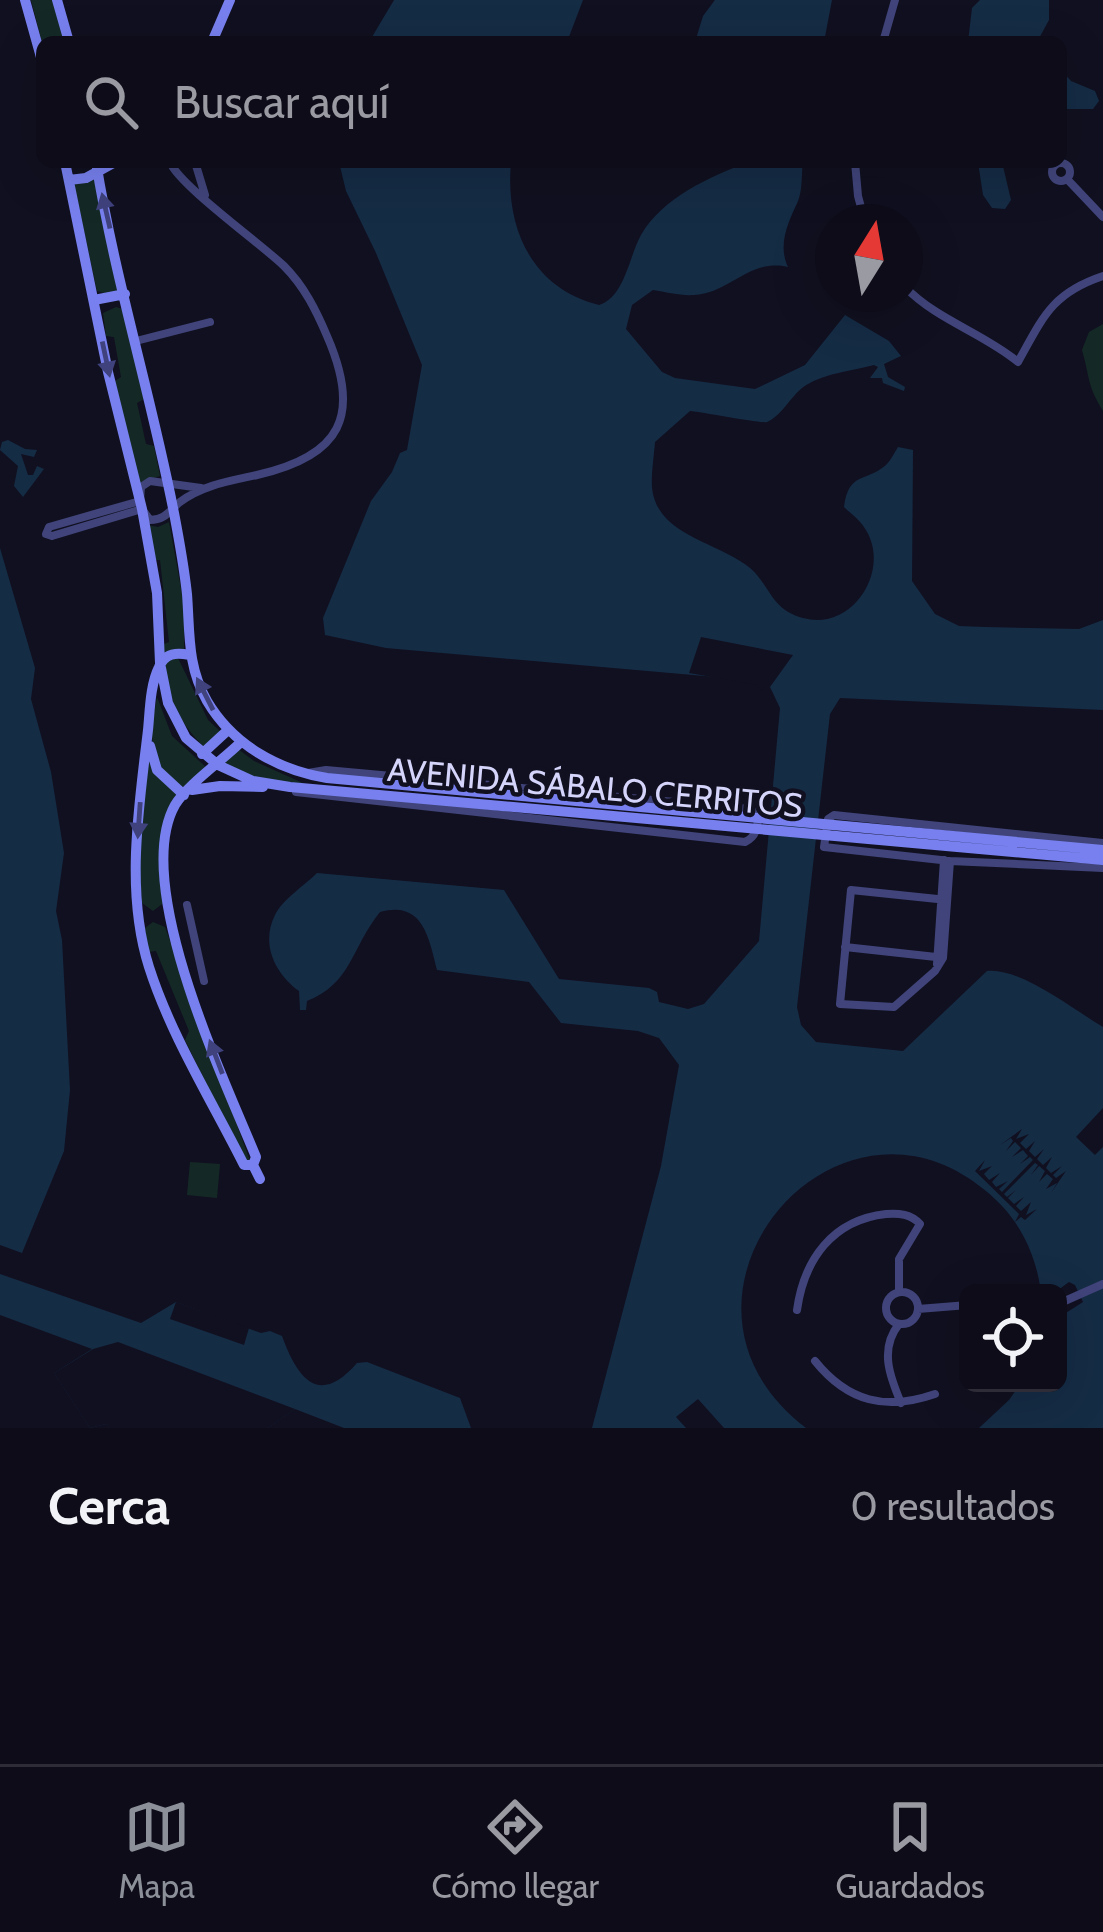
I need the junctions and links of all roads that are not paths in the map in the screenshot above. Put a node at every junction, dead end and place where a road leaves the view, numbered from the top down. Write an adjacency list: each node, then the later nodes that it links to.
1 (25, 0): 8 (main road)
2 (57, 0): 5 (main road)
3 (230, 0): 6 (main road)
4 (895, 0): 7 (street)
5 (67, 36)
6 (215, 36)
7 (885, 36)
8 (36, 39)
9 (66, 168): 16 (main road, AVENIDA SÁBALO CERRITOS)
10 (95, 168): 16 (main road)
11 (97, 168): 21 (main road, AVENIDA SÁBALO CERRITOS, one-way to 11)
12 (174, 168): 17 (street)
13 (196, 168): 17 (street)
14 (856, 168): 18 (street)
15 (1067, 179): 19 (street)
16 (69, 180): 22 (main road, AVENIDA SÁBALO CERRITOS)
17 (205, 196): 27 (street)
18 (860, 204)
19 (1103, 217)
20 (1103, 276): 23 (street)
21 (125, 294): 22 (main road); 25 (main road, AVENIDA SÁBALO CERRITOS)
22 (94, 300): 28 (main road, AVENIDA SÁBALO CERRITOS, one-way to 28)
23 (923, 301)
24 (210, 322): 25 (street)
25 (136, 341): 26 (main road, AVENIDA SÁBALO CERRITOS)
26 (166, 482): 27 (street); 28 (street); 29 (main road, AVENIDA SÁBALO CERRITOS)
27 (201, 488): 29 (street)
28 (141, 505): 28 (street); 29 (street); 31 (main road, AVENIDA SÁBALO CERRITOS)
29 (173, 508): 30 (main road, AVENIDA SÁBALO CERRITOS)
30 (189, 655): 31 (main road); 33 (main road, AVENIDA SÁBALO CERRITOS, one-way to 30)
31 (160, 663): 32 (main road, AVENIDA SÁBALO CERRITOS); 35 (main road, AVENIDA SÁBALO CERRITOS)
32 (148, 724): 38 (main road); 45 (main road, AVENIDA SÁBALO CERRITOS, one-way to 45)
33 (228, 730): 34 (main road, AVENIDA SÁBALO CERRITOS); 35 (main road)
34 (242, 742): 36 (main road); 39 (main road, AVENIDA SÁBALO CERRITOS)
35 (202, 754): 36 (main road, AVENIDA SÁBALO CERRITOS)
36 (218, 765): 37 (main road, AVENIDA SÁBALO CERRITOS); 38 (main road)
37 (276, 785): 38 (main road); 39 (main road, AVENIDA SÁBALO CERRITOS)
38 (187, 793): 44 (main road, AVENIDA SÁBALO CERRITOS)
39 (493, 800): 39 (street); 40 (main road, AVENIDA SÁBALO CERRITOS)
40 (1100, 855): 41 (street); 41 (street)
41 (947, 860): 42 (street)
42 (944, 899): 46 (street); 49 (street)
43 (187, 905): 47 (street)
44 (167, 913): 45 (main road); 48 (main road, AVENIDA SÁBALO CERRITOS)
45 (139, 917): 51 (main road, AVENIDA SÁBALO CERRITOS)
46 (845, 947): 49 (street); 49 (street)
47 (196, 949): 48 (street); 50 (street)
48 (178, 955): 51 (main road, AVENIDA SÁBALO CERRITOS, one-way to 48)
49 (939, 960)
50 (205, 981)
51 (253, 1165): 52 (main road, AVENIDA SÁBALO CERRITOS)
52 (260, 1179)
53 (1103, 1284): 55 (street)
54 (899, 1292): 57 (street); 58 (street); 59 (street)
55 (1067, 1300)
56 (959, 1307): 58 (street)
57 (797, 1310)
58 (918, 1310): 59 (street)
59 (898, 1324): 62 (street)
60 (815, 1361): 62 (street)
61 (935, 1394): 62 (street)
62 (901, 1403)

